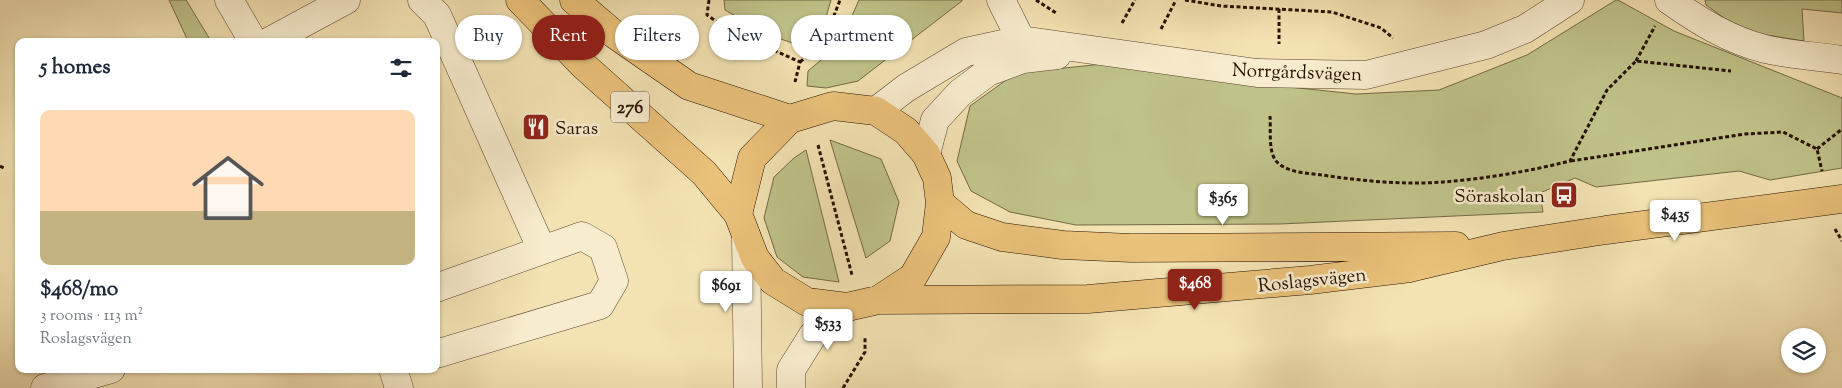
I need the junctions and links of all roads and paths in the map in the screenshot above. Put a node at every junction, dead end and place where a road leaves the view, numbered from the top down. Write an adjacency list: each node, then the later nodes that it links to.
1 (229, 0): 17 (street)
2 (346, 0): 18 (street)
3 (422, 0): 42 (street)
4 (520, 0): 40 (main road, Roslagsvägen / 276)
5 (574, 0): 29 (main road, 276)
6 (709, 0): 24 (path)
7 (840, 0): 24 (path)
8 (1001, 0): 21 (street)
9 (1135, 0): 15 (path)
10 (1176, 0): 16 (path)
11 (1185, 0): 14 (path)
12 (1570, 0): 21 (street, Norrgårdsvägen)
13 (1669, 0): 22 (street); 23 (path)
14 (1279, 9): 19 (path); 20 (path)
15 (1120, 26)
16 (1158, 34)
17 (251, 38)
18 (276, 38)
19 (1394, 39)
20 (1279, 44)
21 (1022, 50): 27 (street, Norrgårdsvägen); 33 (street, Norrgårdsvägen)
22 (1842, 60)
23 (1636, 61): 25 (path); 34 (path)
24 (800, 62): 26 (path)
25 (1736, 71)
26 (794, 82)
27 (876, 111): 29 (main road, Roslagsvägen / 276); 33 (main road, Roslagsvägen / 276)
28 (1270, 116): 34 (path)
29 (790, 119): 40 (main road, Roslagsvägen / 276)
30 (1842, 128): 32 (path)
31 (818, 145): 43 (path)
32 (1817, 149): 34 (path); 37 (path)
33 (926, 154): 39 (main road, Roslagsvägen / 276)
34 (1570, 161)
35 (0, 166): 36 (path)
36 (4, 168)
37 (1822, 171)
38 (1842, 199): 41 (main road, Roslagsvägen / 276)
39 (940, 203): 41 (main road, Roslagsvägen / 276); 45 (main road, Roslagsvägen / 276)
40 (742, 225): 46 (main road, Roslagsvägen / 276); 53 (street)
41 (1503, 246): 45 (main road, Roslagsvägen / 276)
42 (542, 250): 44 (street); 48 (street)
43 (852, 278)
44 (440, 287)
45 (878, 300): 46 (main road, Roslagsvägen / 276)
46 (847, 307): 54 (street)
47 (865, 338): 55 (path)
48 (440, 353)
49 (97, 373): 51 (street)
50 (395, 373): 52 (street)
51 (45, 388)
52 (399, 388)
53 (748, 388)
54 (791, 388)
55 (843, 388)

